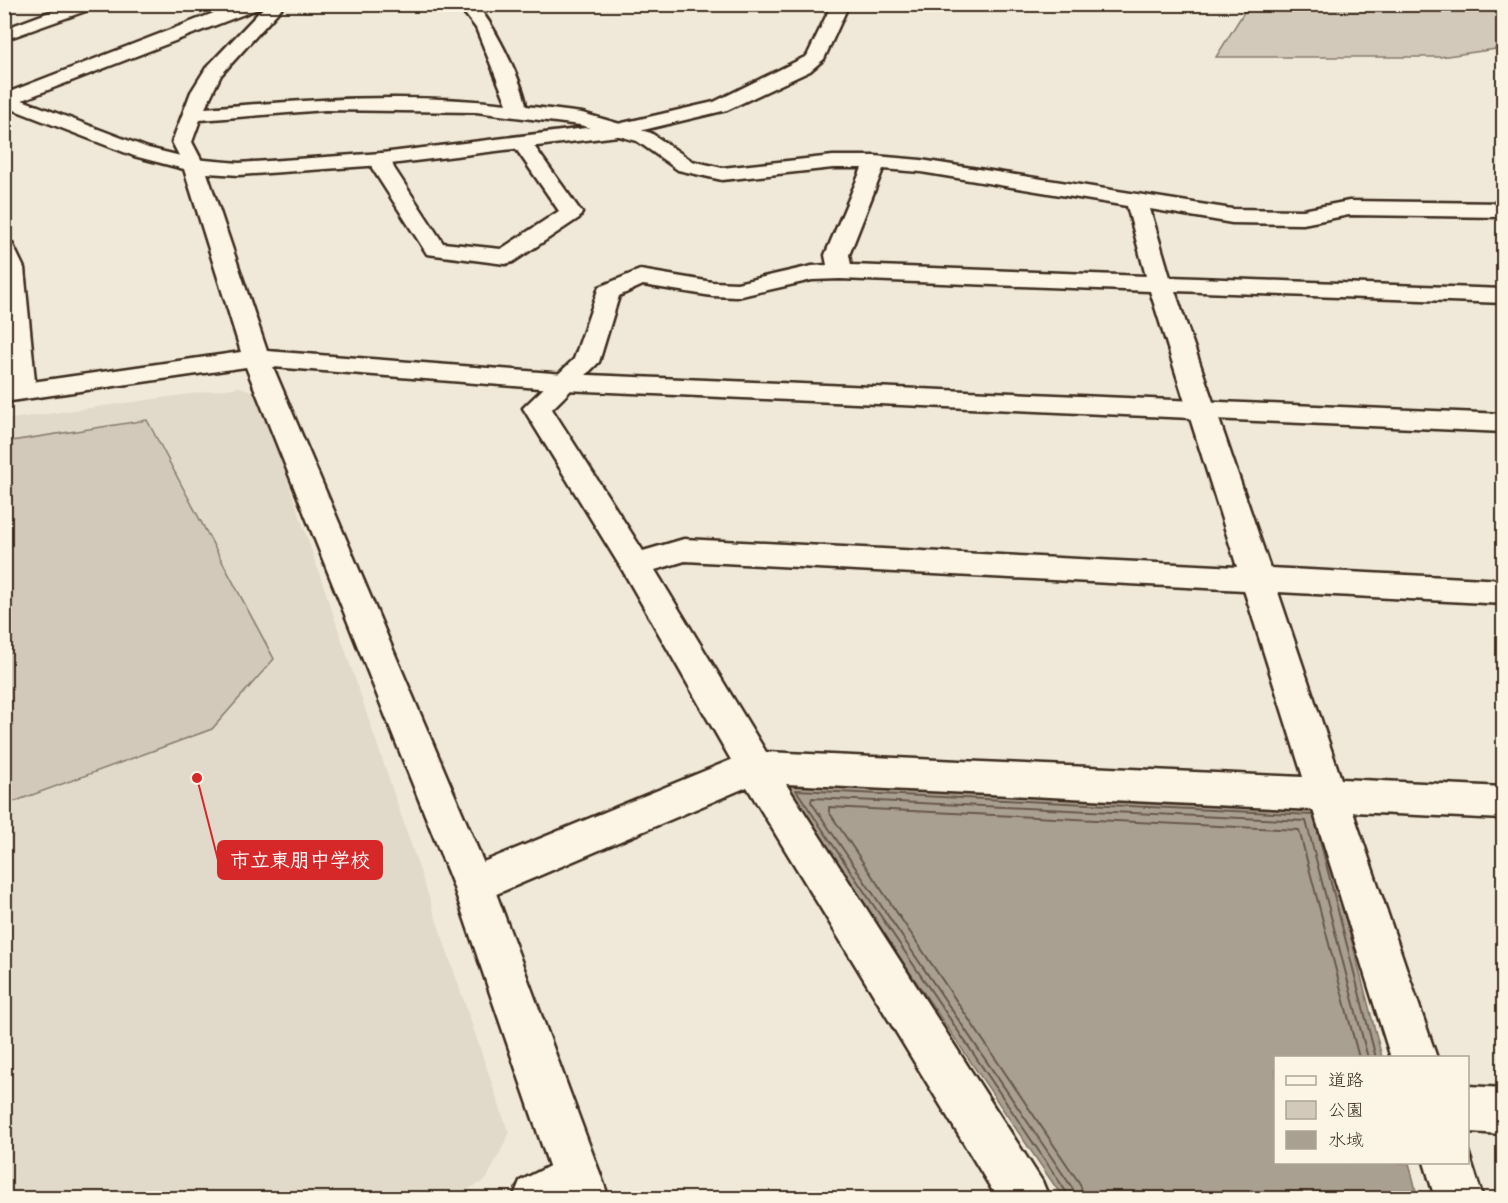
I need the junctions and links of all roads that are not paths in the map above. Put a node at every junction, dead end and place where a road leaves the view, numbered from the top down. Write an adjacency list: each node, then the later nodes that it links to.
1 (88, 4): 6 (street)
2 (254, 4): 7 (street)
3 (277, 4): 9 (street)
4 (460, 4): 8 (street)
5 (841, 4): 10 (street)
6 (4, 35)
7 (5, 100): 14 (street)
8 (516, 110): 9 (street); 10 (street)
9 (191, 115): 14 (street)
10 (618, 130): 11 (street); 13 (street)
11 (522, 143): 12 (street); 12 (street)
12 (382, 159): 14 (street)
13 (875, 162): 15 (street); 18 (street)
14 (193, 165): 21 (street)
15 (1137, 203): 16 (street); 19 (street)
16 (1503, 210)
17 (7, 262): 23 (street)
18 (840, 272): 19 (street); 22 (street)
19 (1160, 283): 20 (street); 24 (street)
20 (1503, 296)
21 (256, 358): 22 (street); 23 (street); 32 (street)
22 (565, 382): 24 (street); 26 (street)
23 (14, 392)
24 (1203, 411): 25 (street); 27 (street)
25 (1503, 423)
26 (635, 565): 27 (street); 29 (street)
27 (1259, 580): 28 (street); 30 (street)
28 (1503, 592)
29 (755, 767): 30 (street); 32 (street); 38 (street)
30 (1327, 795): 31 (street); 33 (street)
31 (1503, 803)
32 (473, 885): 37 (street)
33 (1413, 1056)
34 (1469, 1109): 35 (street)
35 (1503, 1112)
36 (1449, 1164): 39 (street)
37 (566, 1191)
38 (1024, 1198)
39 (1459, 1198)

